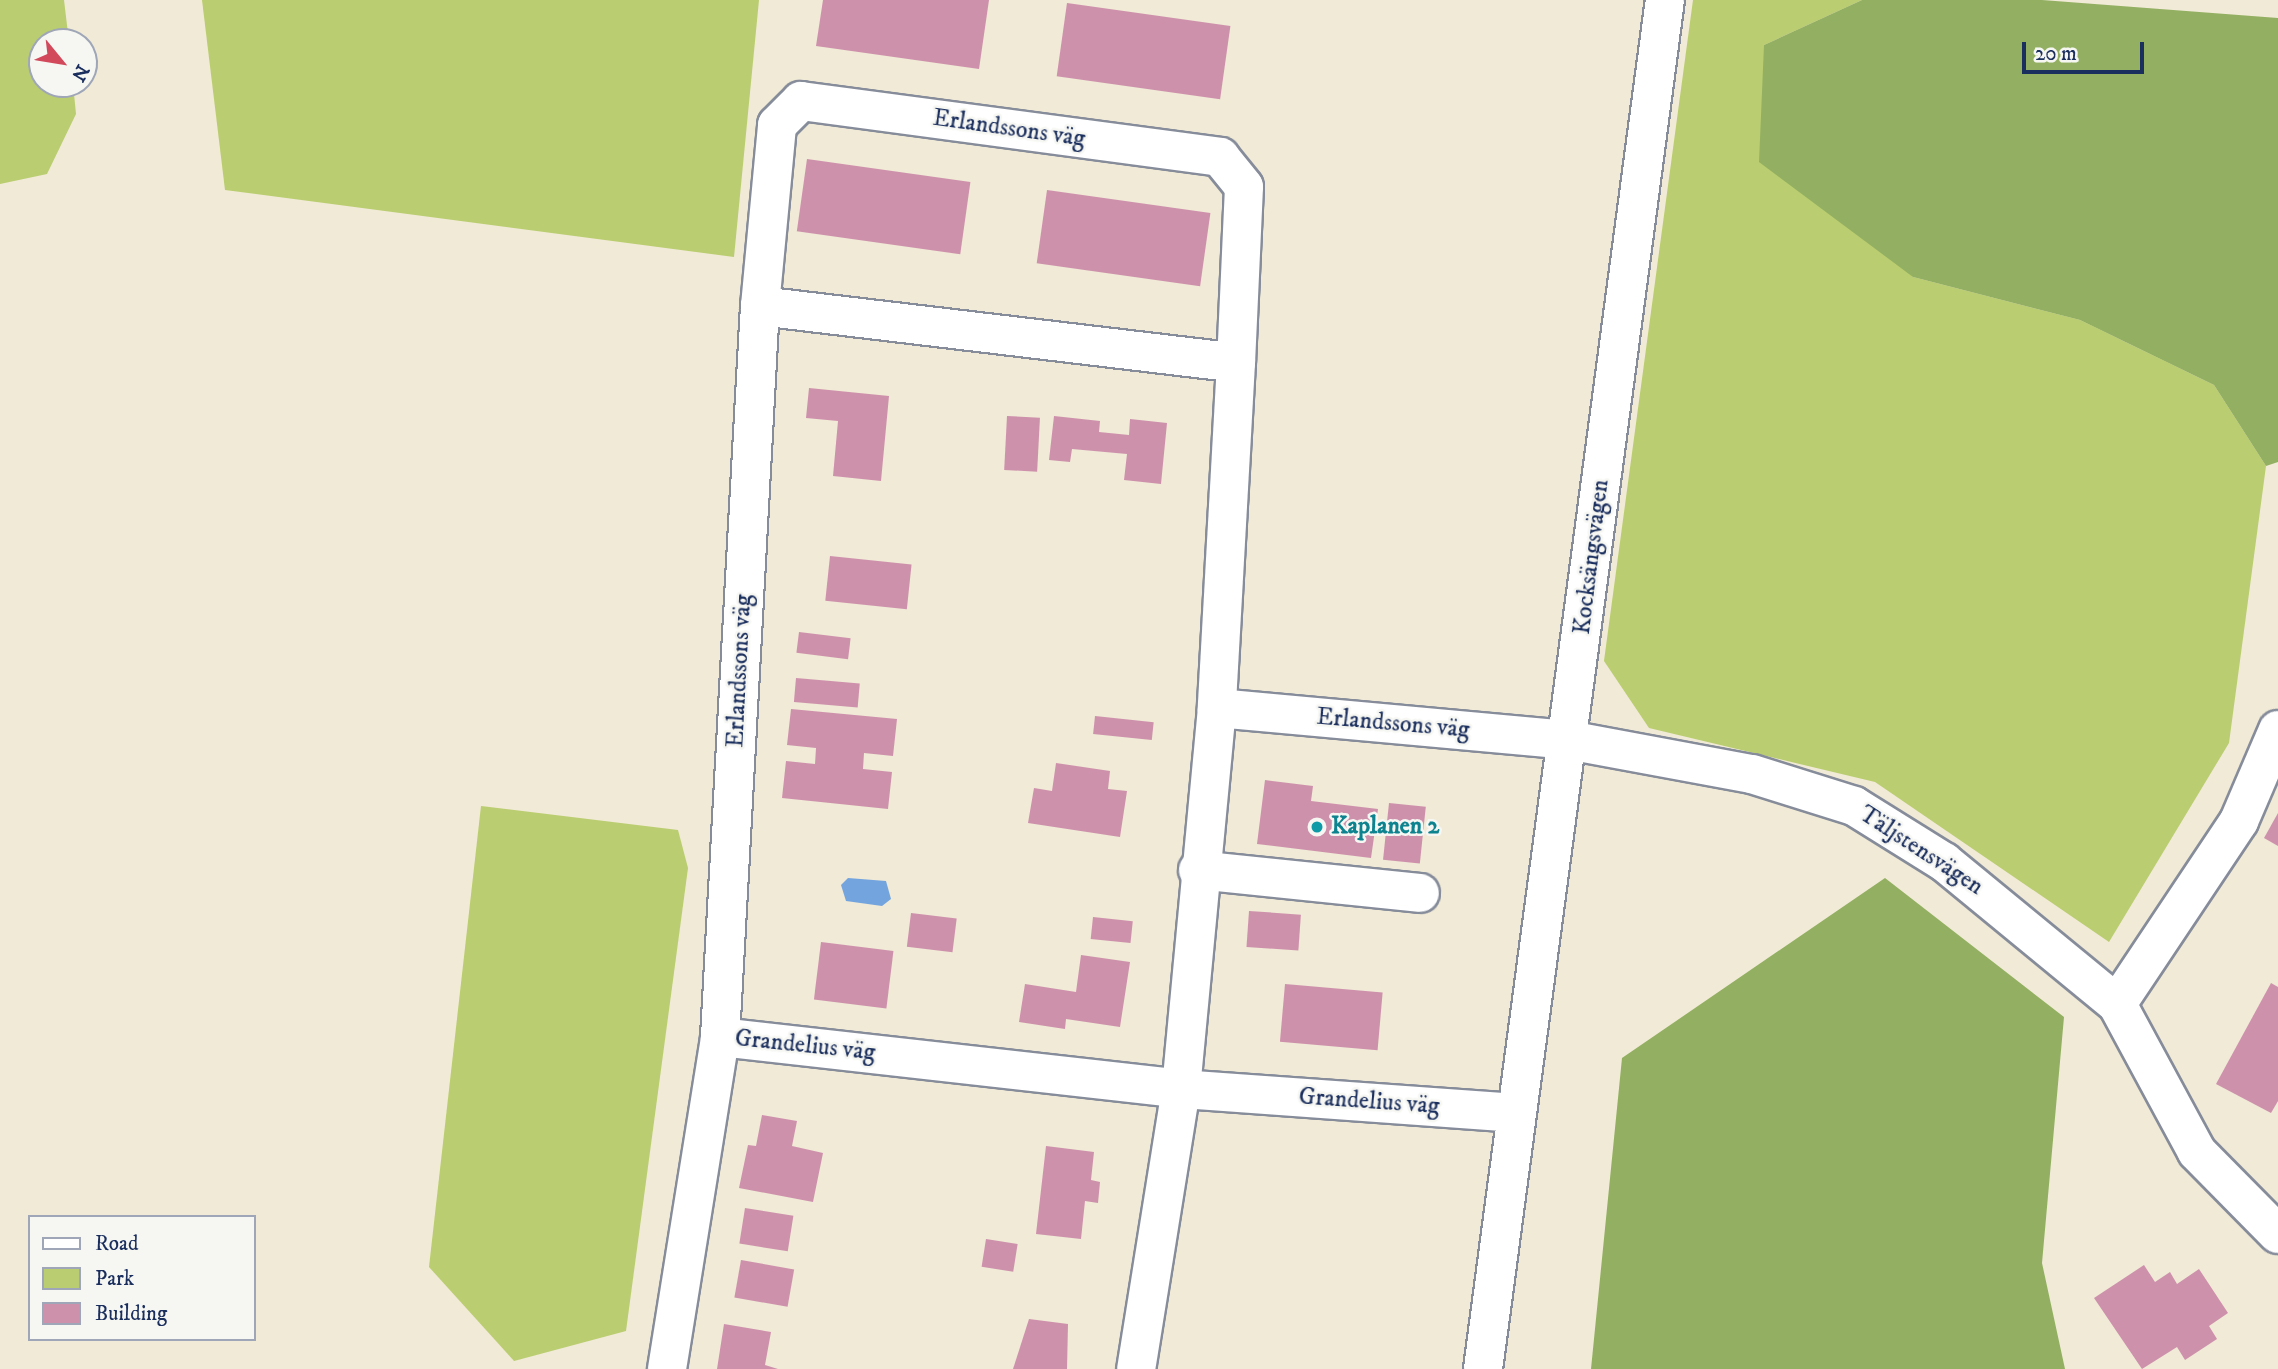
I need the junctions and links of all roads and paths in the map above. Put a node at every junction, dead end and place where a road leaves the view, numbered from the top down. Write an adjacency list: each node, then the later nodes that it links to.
1 (1665, 0): 6 (street, Kocksängsvägen)
2 (760, 306): 3 (street); 3 (street, Erlandssons väg); 10 (street, Erlandssons väg)
3 (1237, 363): 4 (street, Erlandssons väg)
4 (1217, 708): 6 (street, Erlandssons väg); 7 (street, Erlandssons väg)
5 (2278, 730): 9 (street)
6 (1568, 740): 9 (street, Täljstensvägen); 12 (street, Kocksängsvägen)
7 (1198, 870): 8 (street); 11 (street, Erlandssons väg)
8 (1420, 893)
9 (2117, 1004): 13 (street, Täljstensvägen)
10 (720, 1037): 11 (street, Grandelius väg); 14 (street, Grandelius väg)
11 (1181, 1089): 12 (street, Grandelius väg); 15 (street)
12 (1515, 1113): 16 (street, Kocksängsvägen)
13 (2278, 1234)
14 (667, 1369)
15 (1136, 1369)
16 (1483, 1369)

